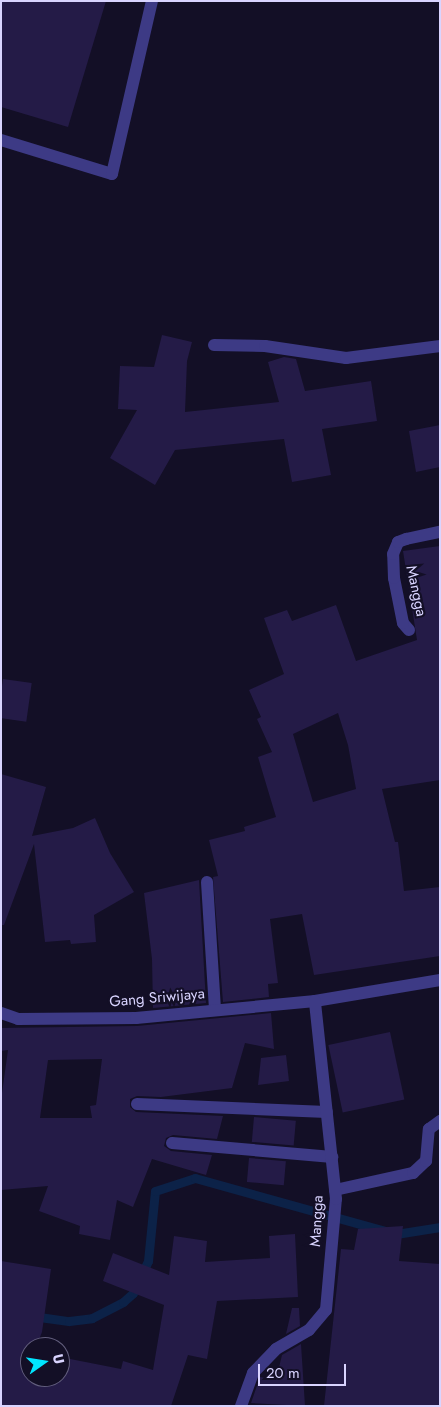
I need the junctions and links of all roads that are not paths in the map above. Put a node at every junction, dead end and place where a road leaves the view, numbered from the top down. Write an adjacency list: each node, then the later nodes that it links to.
1 (152, 1): 2 (street)
2 (1, 140)
3 (214, 345): 4 (street)
4 (440, 346)
5 (440, 532): 6 (street, Mangga)
6 (410, 630)
7 (207, 882): 10 (street)
8 (440, 980): 9 (street, Gang Sriwijaya)
9 (316, 1001): 10 (street, Gang Sriwijaya); 13 (street, Mangga)
10 (215, 1009): 11 (street, Gang Sriwijaya)
11 (1, 1013)
12 (137, 1104): 13 (street)
13 (327, 1112): 16 (street, Mangga)
14 (440, 1121): 17 (street)
15 (172, 1142): 16 (street)
16 (332, 1157): 17 (street, Mangga)
17 (336, 1195): 18 (street, Mangga)
18 (241, 1406)

